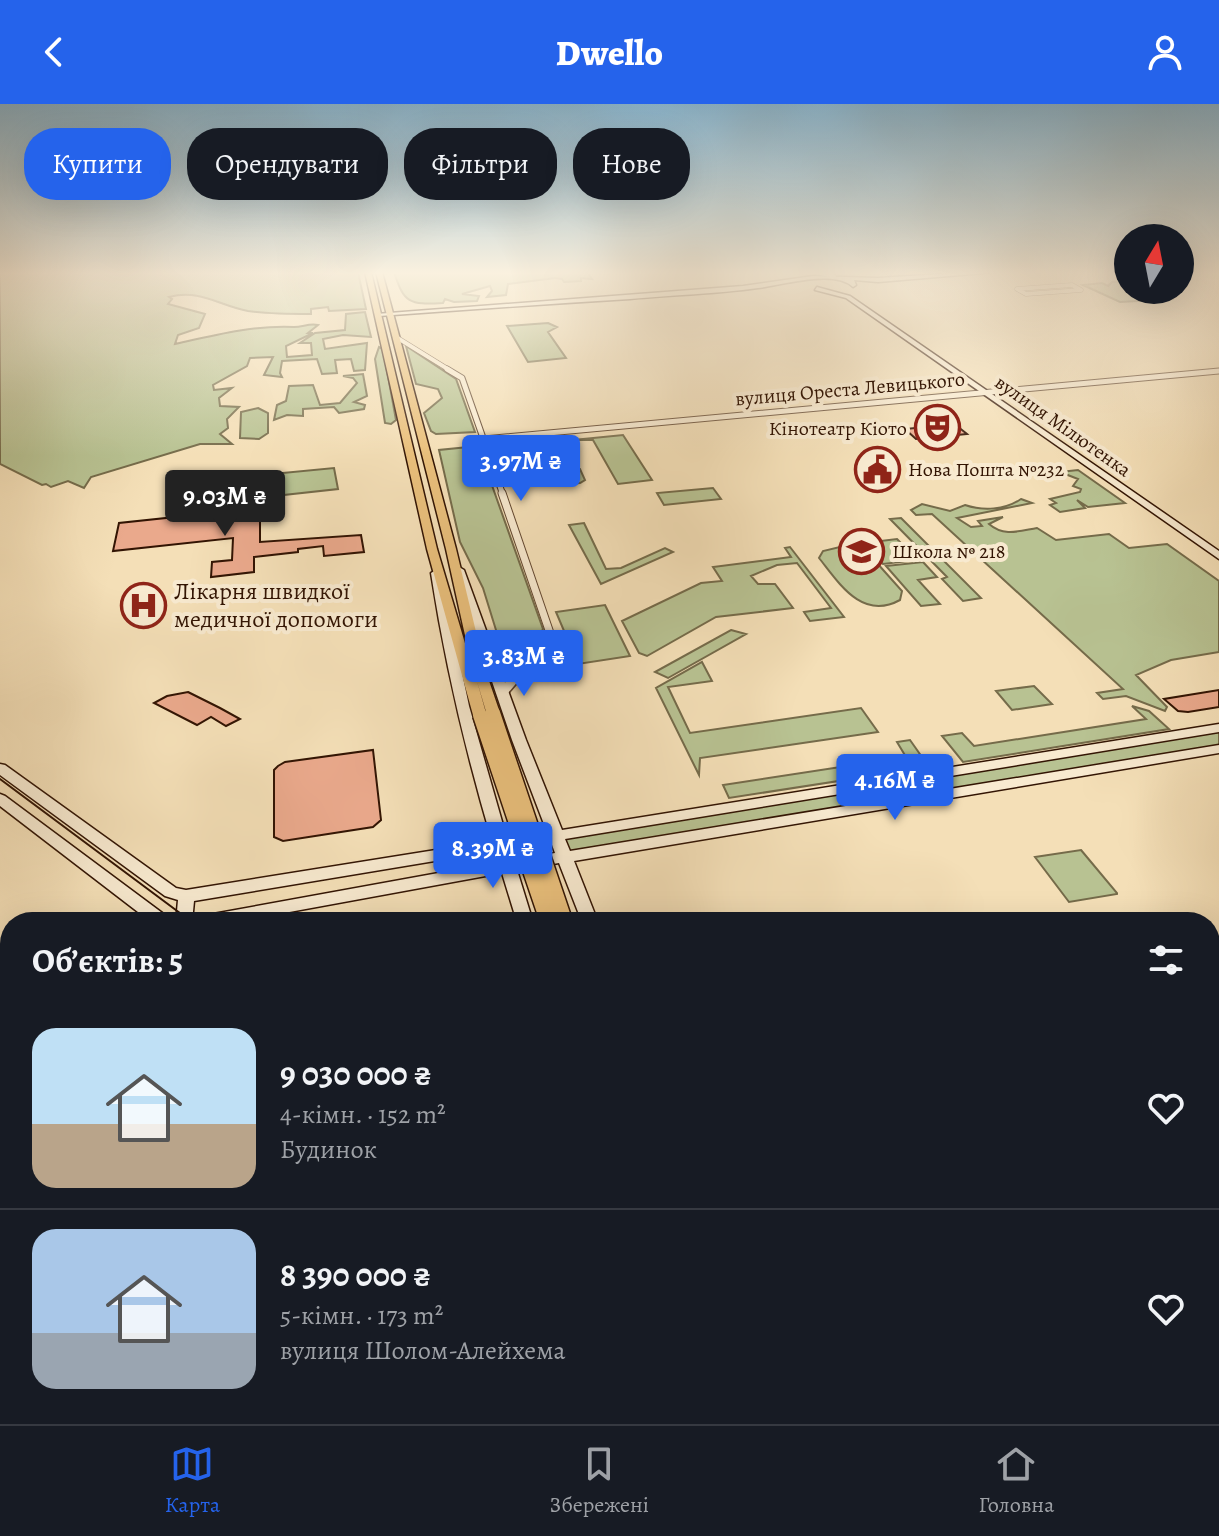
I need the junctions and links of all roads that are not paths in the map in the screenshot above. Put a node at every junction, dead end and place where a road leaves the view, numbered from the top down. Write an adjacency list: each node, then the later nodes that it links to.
1 (383, 334): 8 (main road)
2 (395, 334): 4 (main road)
3 (900, 334): 6 (street, вулиця Мілютенка)
4 (396, 337): 7 (street); 9 (main road)
5 (1219, 371): 6 (street, вулиця Ореста Левицького)
6 (984, 392): 7 (street, вулиця Ореста Левицького); 10 (street, вулиця Мілютенка)
7 (484, 439): 11 (street)
8 (432, 549): 12 (main road); 18 (street)
9 (451, 549): 11 (street); 12 (main road)
10 (1219, 556)
11 (503, 692): 17 (street)
12 (486, 714): 30 (main road, bridge); 31 (main road, bridge)
13 (1219, 728): 19 (street)
14 (1219, 749): 21 (street)
15 (0, 768): 24 (street)
16 (0, 799): 25 (street)
17 (545, 804): 18 (street); 19 (street)
18 (492, 816): 20 (street)
19 (557, 836): 20 (street); 21 (street)
20 (501, 846): 22 (street); 24 (street)
21 (566, 858): 22 (street); 23 (street)
22 (507, 867): 27 (street); 28 (street)
23 (578, 891): 29 (street); 32 (street)
24 (186, 896): 26 (street)
25 (150, 912)
26 (185, 912)
27 (257, 912)
28 (522, 912)
29 (523, 912)
30 (546, 912)
31 (560, 912)
32 (586, 912)

